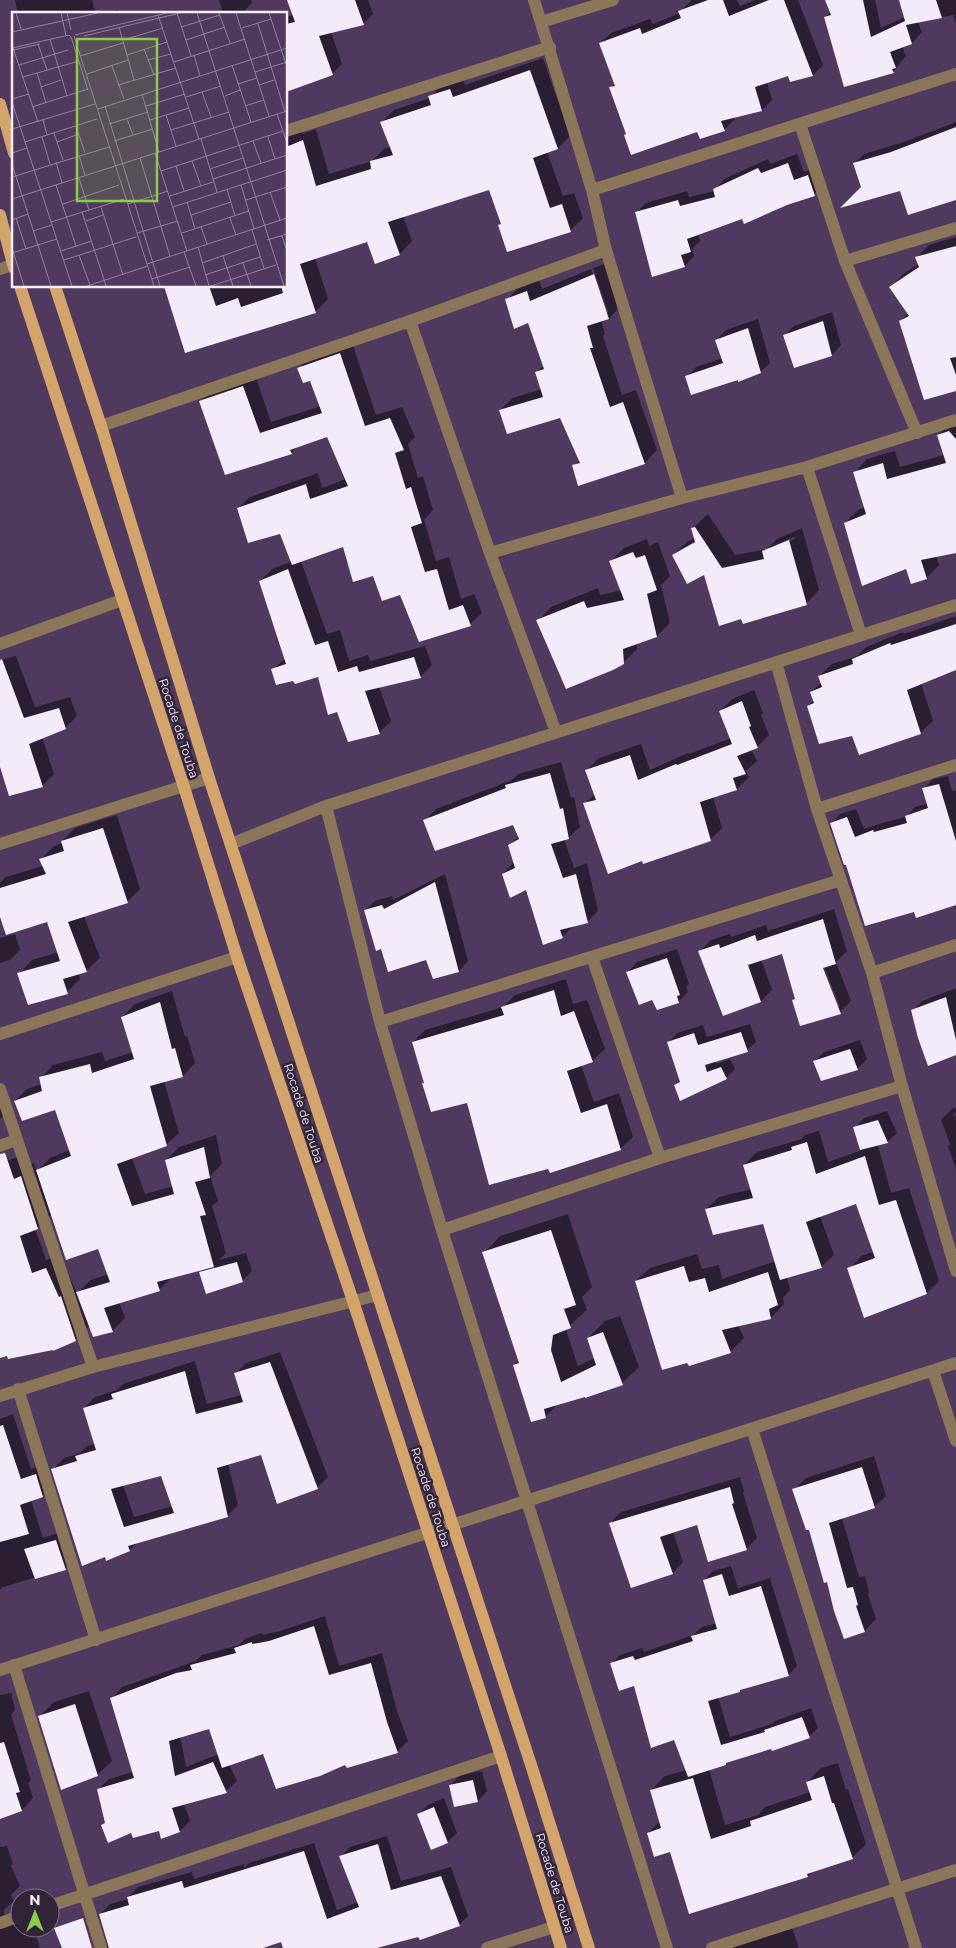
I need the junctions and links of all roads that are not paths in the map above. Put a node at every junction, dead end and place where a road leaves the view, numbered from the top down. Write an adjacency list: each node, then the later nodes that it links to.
1 (534, 0): 3 (street)
2 (613, 0): 3 (street)
3 (541, 22): 4 (street)
4 (550, 47): 8 (street); 10 (street)
5 (956, 74): 7 (street)
6 (0, 104): 9 (main road)
7 (800, 124): 10 (street); 14 (street)
8 (288, 130)
9 (12, 145)
10 (592, 190): 13 (street)
11 (0, 215): 15 (main road)
12 (956, 228): 14 (street)
13 (606, 250): 18 (street); 23 (street)
14 (845, 261): 21 (street)
15 (12, 263)
16 (21, 288): 25 (main road, Rocade de Touba)
17 (56, 288): 20 (main road, Rocade de Touba)
18 (410, 321): 20 (street); 24 (street)
19 (956, 420): 21 (street)
20 (101, 426): 32 (main road, Rocade de Touba)
21 (917, 433): 22 (street)
22 (807, 467): 23 (street); 27 (street)
23 (682, 498): 24 (street)
24 (490, 552): 30 (street)
25 (122, 600): 28 (street); 33 (main road, Rocade de Touba)
26 (956, 605): 27 (street)
27 (861, 635): 29 (street)
28 (0, 644)
29 (776, 662): 30 (street); 35 (street)
30 (556, 732): 34 (street)
31 (956, 765): 35 (street)
32 (209, 778): 33 (street); 37 (main road, Rocade de Touba)
33 (184, 787): 36 (street); 40 (main road, Rocade de Touba)
34 (326, 806): 37 (street); 43 (street)
35 (817, 809): 38 (street)
36 (0, 844)
37 (231, 844): 52 (main road, Rocade de Touba)
38 (841, 880): 41 (street); 42 (street)
39 (956, 945): 42 (street)
40 (237, 957): 44 (street); 53 (main road, Rocade de Touba)
41 (592, 957): 43 (street); 49 (street)
42 (872, 974): 45 (street)
43 (380, 1022): 50 (street)
44 (0, 1034)
45 (902, 1086): 49 (street); 51 (street)
46 (0, 1089): 47 (street)
47 (16, 1140): 48 (street); 55 (street)
48 (0, 1146)
49 (660, 1158): 50 (street)
50 (442, 1230): 61 (street)
51 (956, 1271)
52 (378, 1295): 53 (street); 62 (main road, Rocade de Touba)
53 (352, 1301): 55 (street); 63 (main road, Rocade de Touba)
54 (956, 1363): 56 (street)
55 (93, 1367): 57 (street)
56 (933, 1371): 59 (street); 60 (street)
57 (18, 1389): 58 (street); 64 (street)
58 (0, 1396)
59 (752, 1429): 61 (street); 69 (street)
60 (956, 1441)
61 (526, 1502): 62 (street); 77 (street)
62 (453, 1526): 63 (street); 76 (main road, Rocade de Touba)
63 (428, 1533): 64 (street); 67 (main road, Rocade de Touba)
64 (96, 1640): 65 (street)
65 (14, 1666): 66 (street); 70 (street)
66 (0, 1670)
67 (501, 1756): 70 (street); 72 (main road, Rocade de Touba)
68 (956, 1870): 69 (street)
69 (898, 1890): 78 (street); 79 (street)
70 (85, 1894): 71 (street); 73 (street)
71 (60, 1903)
72 (554, 1927): 74 (street); 75 (main road, Rocade de Touba)
73 (101, 1948)
74 (487, 1948)
75 (561, 1948)
76 (589, 1948)
77 (667, 1948)
78 (712, 1948)
79 (916, 1948)

